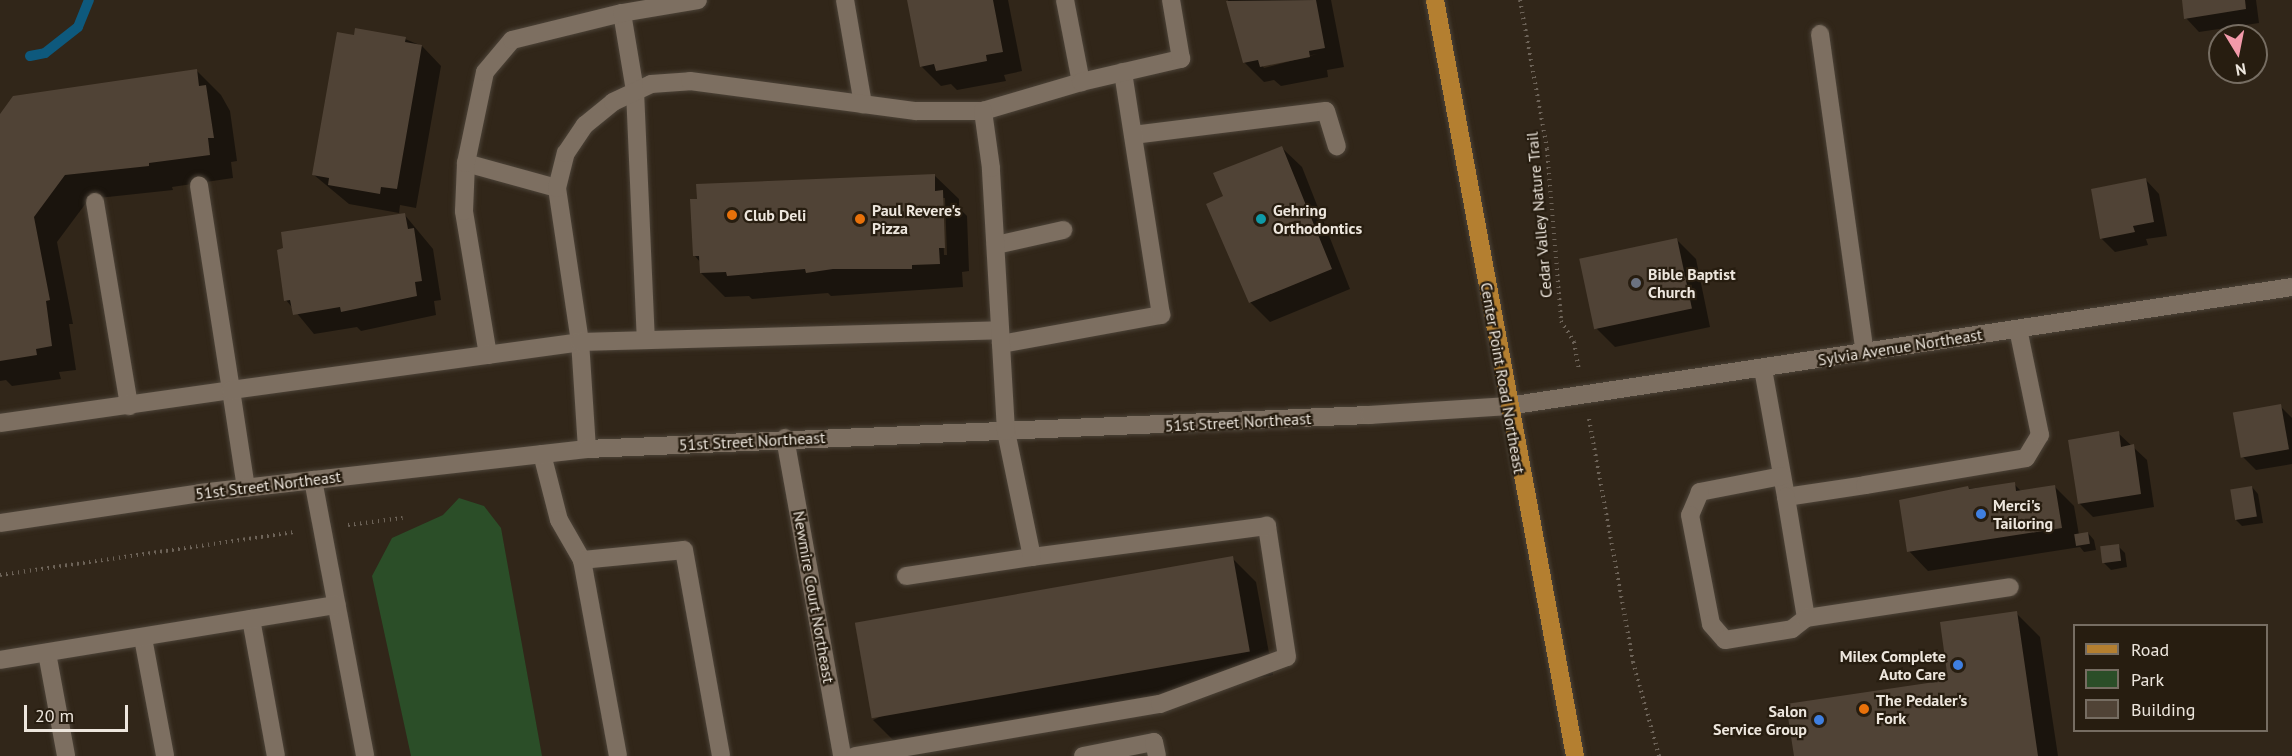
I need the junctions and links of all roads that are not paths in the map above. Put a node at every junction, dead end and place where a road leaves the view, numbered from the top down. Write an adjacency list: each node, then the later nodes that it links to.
1 (698, 0): 6 (street)
2 (844, 0): 11 (street)
3 (1065, 0): 9 (street)
4 (1171, 0): 8 (street)
5 (1435, 0): 31 (main road, Center Point Road Northeast)
6 (622, 13): 10 (street); 15 (street)
7 (1820, 34): 26 (street)
8 (1123, 72): 9 (street); 13 (street)
9 (1081, 82): 12 (street)
10 (635, 91): 11 (street); 17 (street); 24 (street)
11 (863, 104): 12 (street)
12 (983, 111): 20 (street)
13 (1133, 135): 14 (street); 23 (street)
14 (1337, 146)
15 (466, 164): 17 (street); 27 (street)
16 (199, 185): 29 (street)
17 (557, 188): 25 (street)
18 (95, 202): 30 (street)
19 (1064, 230): 20 (street)
20 (996, 245): 23 (street)
21 (2292, 287): 22 (street, Sylvia Avenue Northeast)
22 (2018, 329): 26 (street, Sylvia Avenue Northeast); 40 (street)
23 (1001, 337): 24 (street); 33 (street)
24 (646, 340): 25 (street)
25 (580, 342): 27 (street); 35 (street)
26 (1865, 353): 28 (street, Sylvia Avenue Northeast)
27 (488, 355): 29 (street)
28 (1763, 369): 31 (street, Sylvia Avenue Northeast); 37 (street)
29 (231, 390): 30 (street); 39 (street)
30 (129, 406): 32 (street)
31 (1508, 406): 33 (street, 51st Street Northeast); 62 (main road, Center Point Road Northeast)
32 (0, 423)
33 (1006, 431): 34 (street, 51st Street Northeast); 42 (street)
34 (785, 438): 35 (street, 51st Street Northeast); 58 (street, Newmire Court Northeast)
35 (587, 449): 36 (street, 51st Street Northeast)
36 (542, 454): 38 (street, 51st Street Northeast); 43 (street)
37 (1782, 476): 40 (street); 47 (street)
38 (313, 480): 39 (street, 51st Street Northeast); 46 (street)
39 (246, 488): 41 (street, 51st Street Northeast)
40 (1786, 497): 47 (street)
41 (0, 522)
42 (1032, 556): 44 (street); 59 (street)
43 (582, 560): 56 (street); 57 (street)
44 (906, 576)
45 (2010, 587): 47 (street)
46 (337, 605): 48 (street); 55 (street)
47 (1806, 618)
48 (250, 619): 49 (street); 54 (street)
49 (143, 638): 50 (street); 53 (street)
50 (47, 653): 51 (street); 52 (street)
51 (0, 660)
52 (66, 756)
53 (165, 756)
54 (276, 756)
55 (365, 756)
56 (618, 756)
57 (722, 756)
58 (842, 756)
59 (855, 756)
60 (1083, 756): 61 (street)
61 (1157, 756)
62 (1575, 756)

